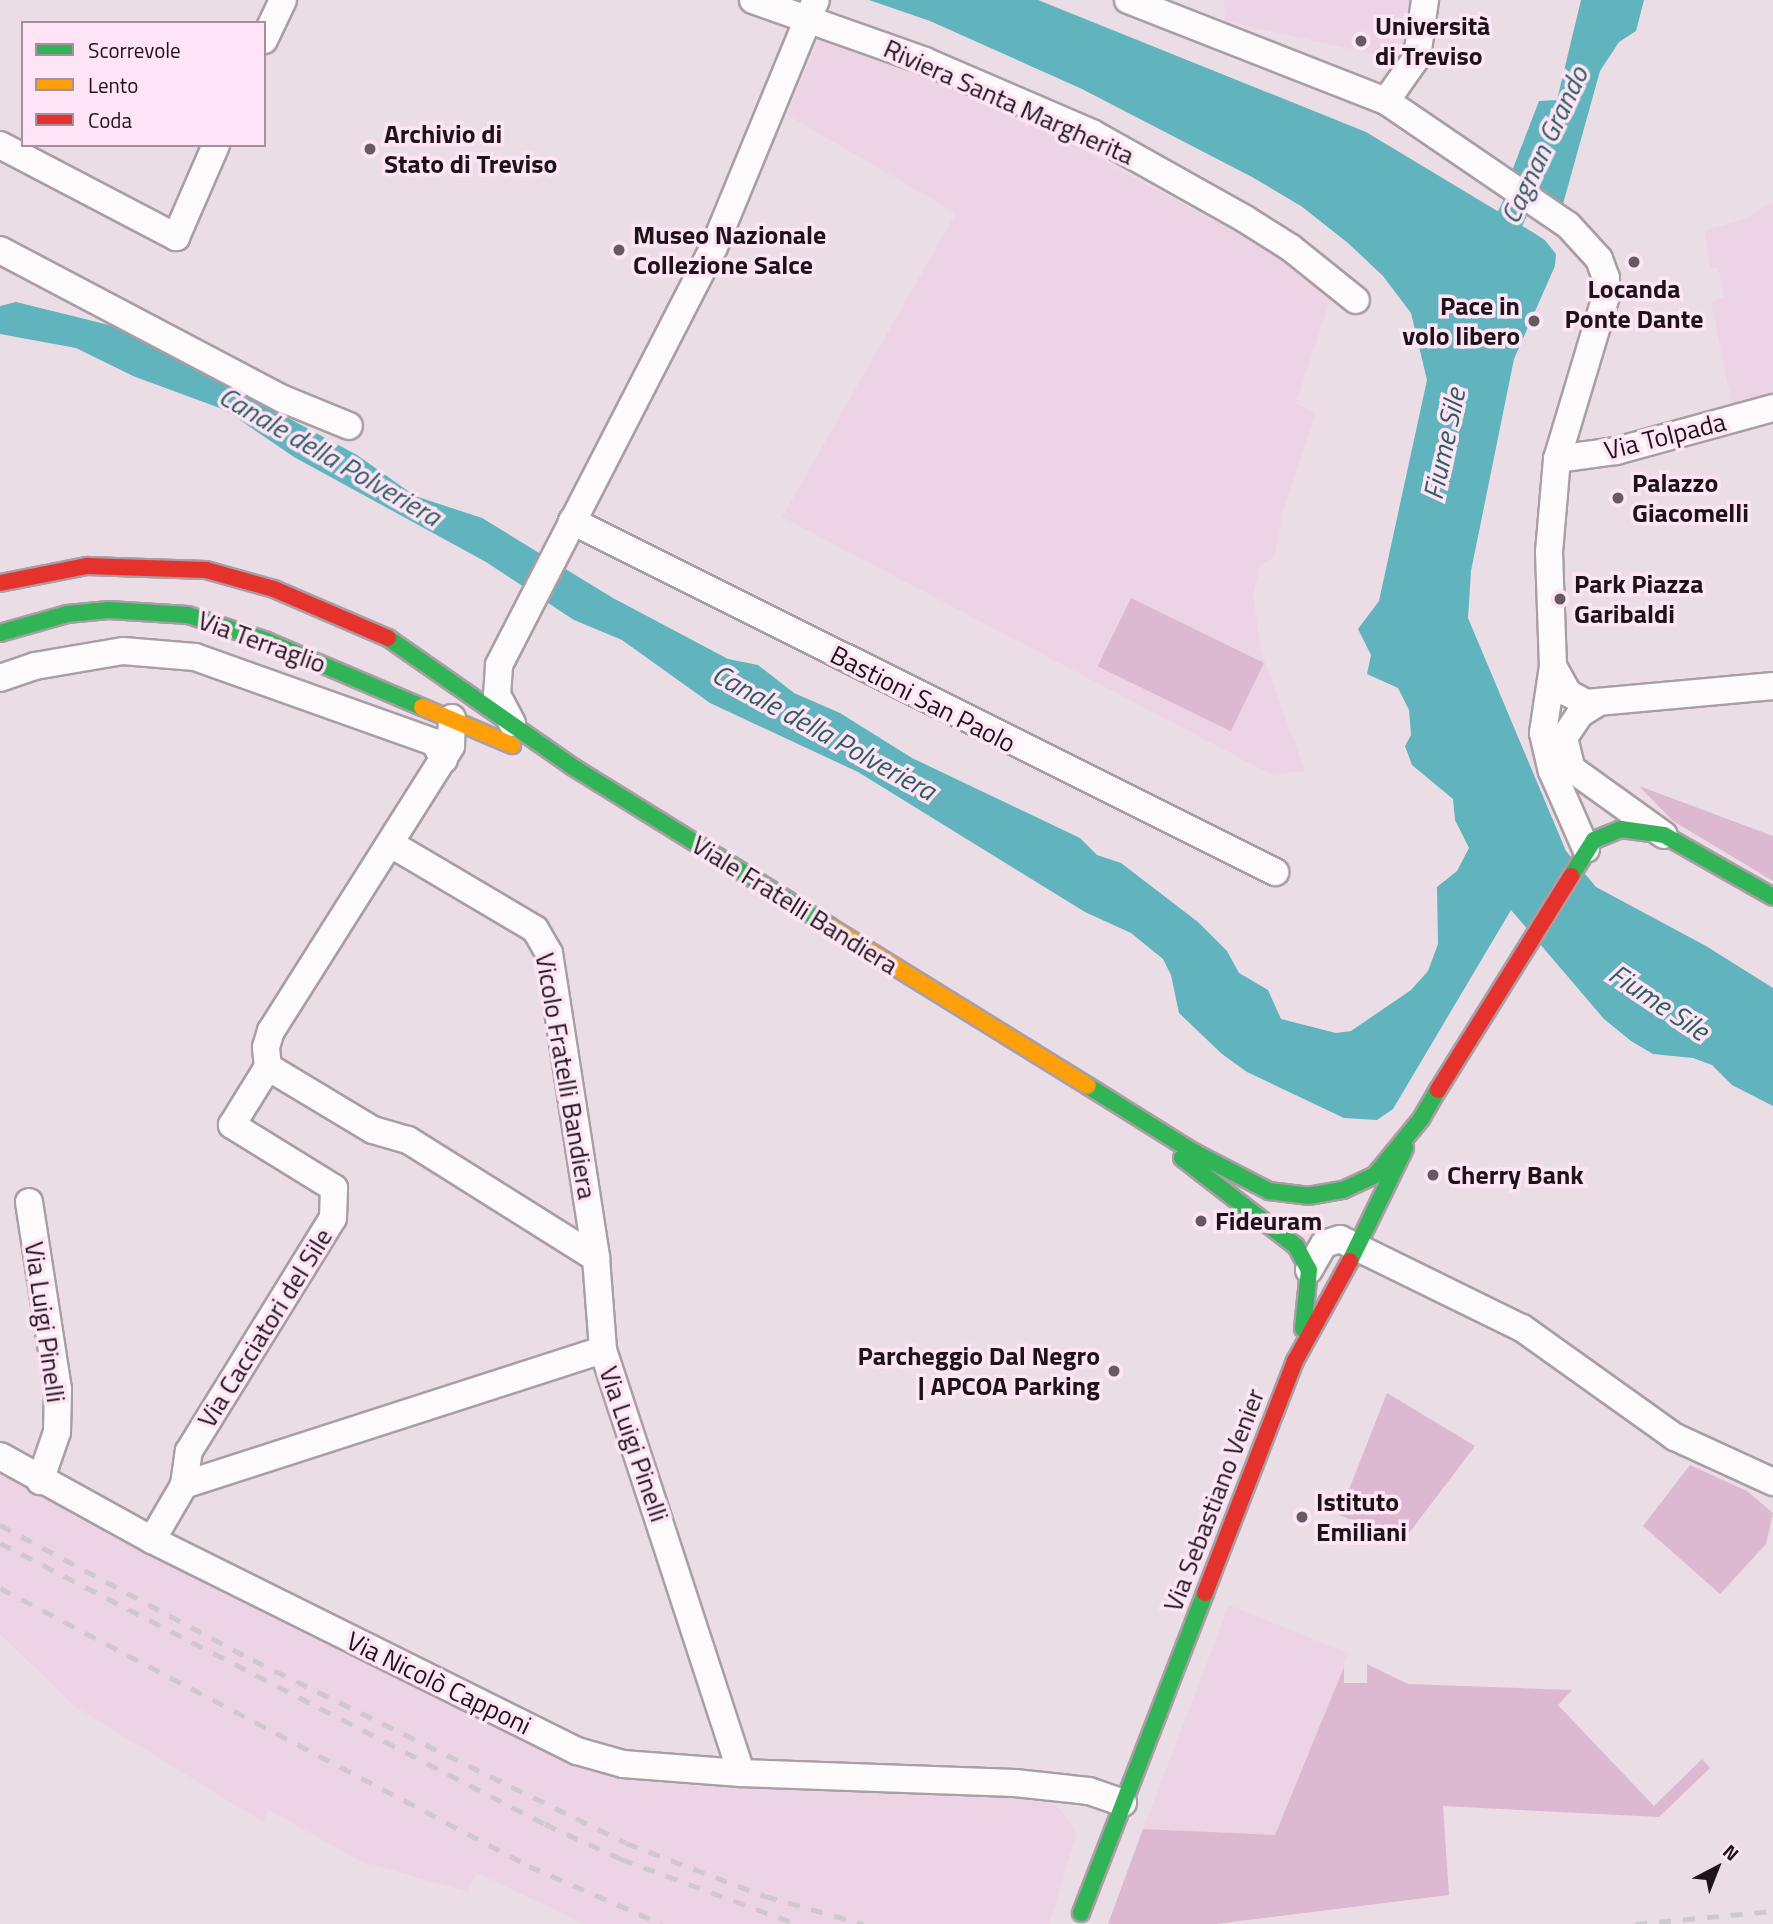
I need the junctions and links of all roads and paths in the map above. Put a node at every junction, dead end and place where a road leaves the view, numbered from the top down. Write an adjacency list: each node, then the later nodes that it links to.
1 (283, 0): 6 (street)
2 (753, 0): 5 (street, Riviera Santa Margherita)
3 (1128, 0): 7 (street)
4 (1425, 0): 7 (street)
5 (812, 10): 11 (street, Riviera Santa Margherita); 15 (street)
6 (266, 36)
7 (1386, 101): 14 (street)
8 (0, 145): 9 (street)
9 (215, 147)
10 (0, 250): 13 (street)
11 (1356, 300)
12 (1773, 408): 14 (street, Via Tolpada)
13 (349, 426)
14 (1557, 459): 18 (street)
15 (569, 528): 25 (street); 31 (street, Bastioni San Paolo)
16 (3, 579): 25 (main road, Viale Fratelli Bandiera)
17 (0, 633): 21 (main road, Via Terraglio)
18 (1553, 666): 22 (street); 30 (street)
19 (0, 678): 23 (street)
20 (1773, 686): 22 (street)
21 (397, 693): 23 (street, Via Terraglio); 24 (main road, Via Terraglio)
22 (1596, 704): 28 (street)
23 (343, 709): 26 (street)
24 (452, 718): 26 (street, Via Cacciatori del Sile); 27 (main road, Via Terraglio)
25 (514, 727): 27 (main road, Viale Fratelli Bandiera)
26 (444, 759): 29 (street, Via Cacciatori del Sile)
27 (573, 767): 34 (main road, Viale Fratelli Bandiera)
28 (1664, 835): 30 (main road); 32 (main road)
29 (391, 844): 33 (street, Via Cacciatori del Sile); 39 (street, Vicolo Fratelli Bandiera)
30 (1586, 849): 35 (main road, Viale Fratelli Bandiera)
31 (1275, 872)
32 (1773, 897)
33 (268, 1067): 39 (street); 46 (street, Via Cacciatori del Sile)
34 (1086, 1085): 35 (main road, Viale Fratelli Bandiera); 37 (main road)
35 (1421, 1119): 38 (main road, Via Sebastiano Venier)
36 (29, 1202): 44 (street, Via Luigi Pinelli)
37 (1288, 1238): 40 (street)
38 (1351, 1255): 40 (street); 42 (main road, Via Sebastiano Venier); 45 (street)
39 (596, 1258): 41 (street, Vicolo Fratelli Bandiera)
40 (1315, 1261): 42 (main road)
41 (603, 1350): 46 (street, Via Luigi Pinelli); 48 (street, Via Luigi Pinelli)
42 (1295, 1360): 49 (main road, Via Sebastiano Venier)
43 (0, 1456): 44 (street)
44 (40, 1481): 47 (street)
45 (1773, 1482)
46 (184, 1485): 47 (street)
47 (152, 1540): 48 (street, Via Nicolò Capponi)
48 (741, 1773): 49 (street)
49 (1123, 1803): 50 (main road, Via Sebastiano Venier)
50 (1081, 1913)

